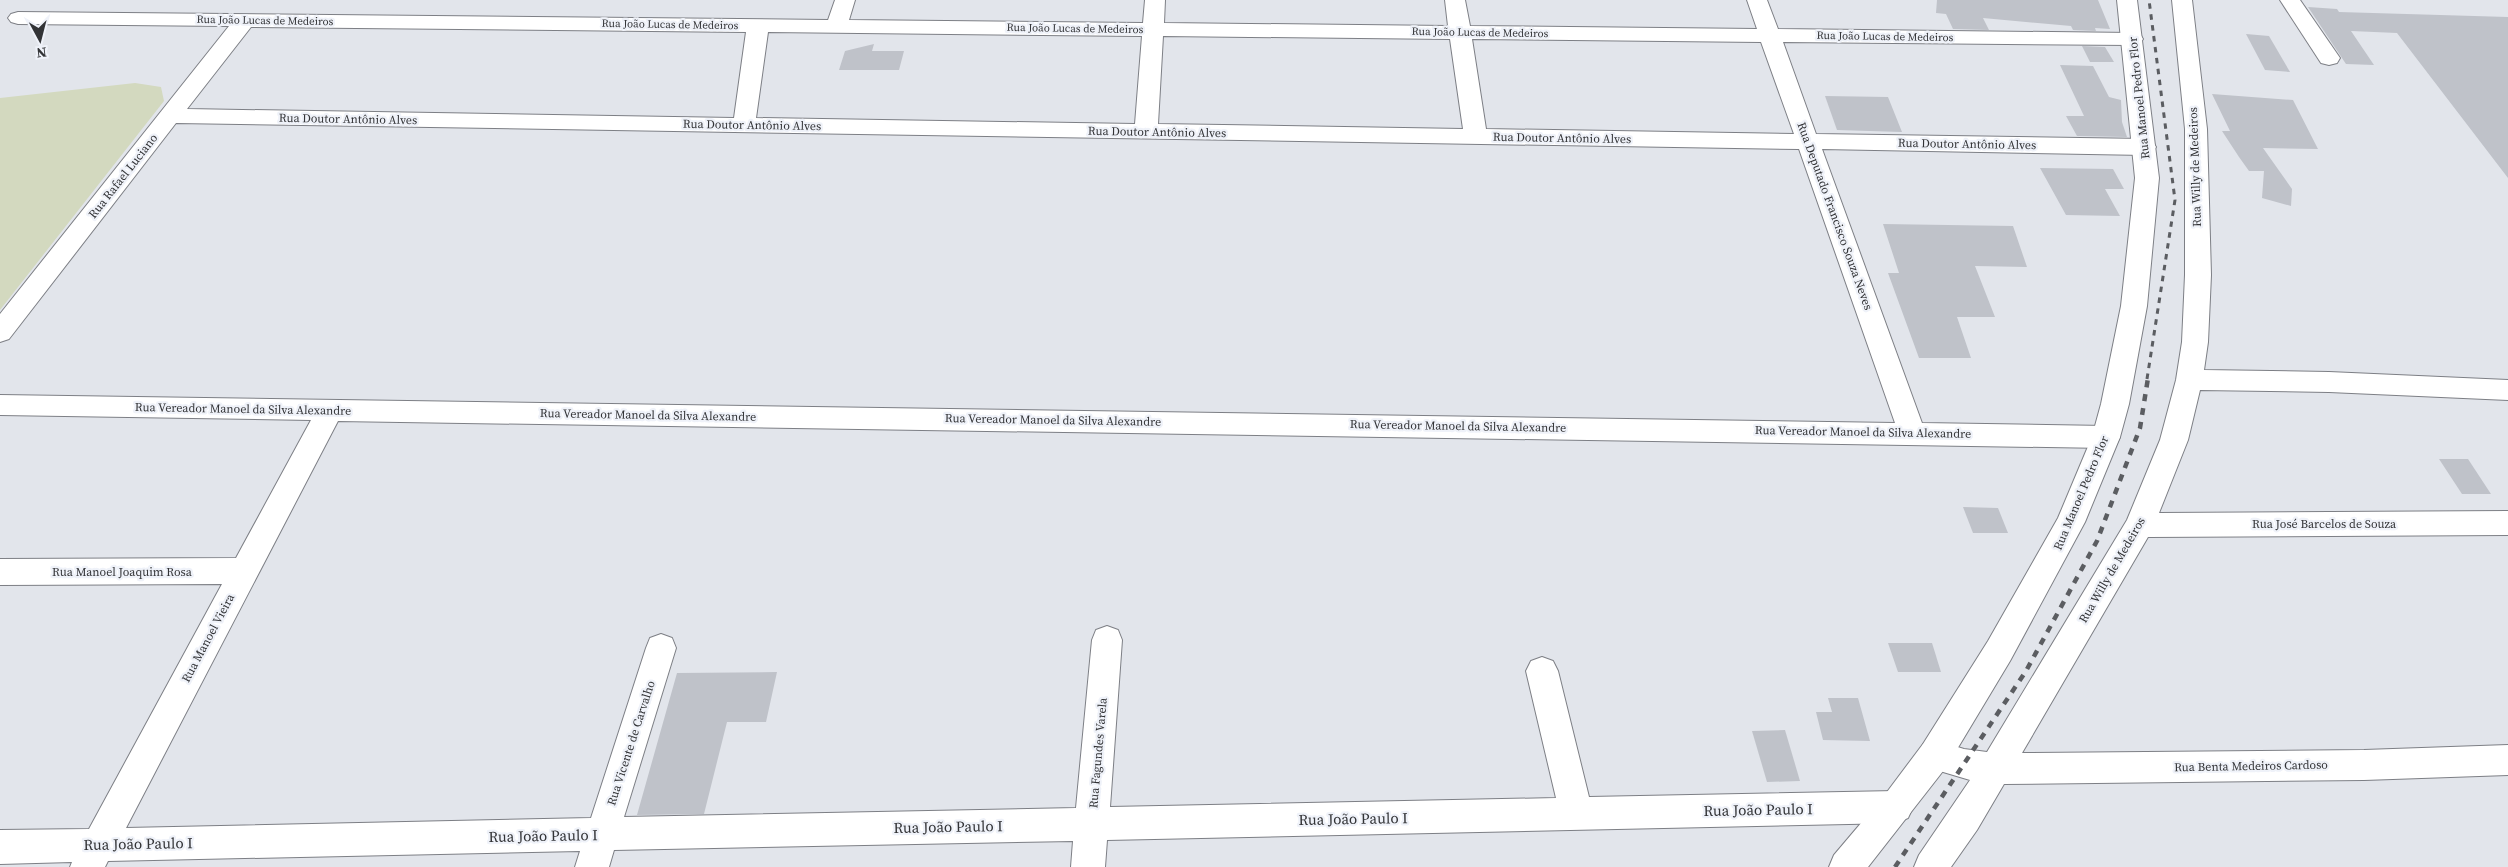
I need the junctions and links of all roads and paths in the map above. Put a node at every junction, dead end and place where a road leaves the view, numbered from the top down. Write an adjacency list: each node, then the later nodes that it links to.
1 (546, 0): 11 (street)
2 (845, 0): 13 (street)
3 (1155, 0): 14 (street)
4 (1454, 0): 15 (street)
5 (1757, 0): 16 (street, Rua Deputado Francisco Souza Neves)
6 (2127, 0): 17 (street, Rua Manoel Pedro Flor)
7 (2182, 0): 26 (street, Rua Willy de Medeiros)
8 (2290, 0): 18 (street)
9 (18, 18): 10 (street, Rua João Lucas de Medeiros)
10 (246, 20): 11 (street, Rua João Lucas de Medeiros); 19 (street, Rua Rafael Luciano)
11 (534, 23): 12 (street, Rua João Lucas de Medeiros)
12 (758, 25): 13 (street, Rua João Lucas de Medeiros); 20 (street)
13 (836, 26): 14 (street, Rua João Lucas de Medeiros)
14 (1153, 29): 15 (street, Rua João Lucas de Medeiros); 21 (street)
15 (1460, 32): 16 (street, Rua João Lucas de Medeiros); 22 (street)
16 (1769, 35): 17 (street, Rua João Lucas de Medeiros); 23 (street, Rua Deputado Francisco Souza Neves)
17 (2132, 39): 24 (street, Rua Manoel Pedro Flor)
18 (2329, 58)
19 (170, 116): 20 (street, Rua Doutor Antônio Alves); 25 (street, Rua Rafael Luciano)
20 (744, 125): 21 (street, Rua Doutor Antônio Alves)
21 (1146, 132): 22 (street, Rua Doutor Antônio Alves)
22 (1476, 136): 23 (street, Rua Doutor Antônio Alves)
23 (1808, 142): 24 (street, Rua Doutor Antônio Alves); 30 (street, Rua Deputado Francisco Souza Neves)
24 (2144, 147): 31 (street, Rua Manoel Pedro Flor)
25 (0, 332)
26 (2189, 380): 27 (street); 33 (street, Rua Willy de Medeiros)
27 (2508, 390)
28 (0, 405): 29 (street, Rua Vereador Manoel da Silva Alexandre)
29 (330, 410): 30 (street, Rua Vereador Manoel da Silva Alexandre); 34 (street, Rua Manoel Vieira)
30 (1912, 433): 31 (street, Rua Vereador Manoel da Silva Alexandre)
31 (2106, 437): 39 (street, Rua Manoel Pedro Flor)
32 (2508, 523): 33 (street, Rua José Barcelos de Souza)
33 (2140, 525): 41 (street, Rua Willy de Medeiros)
34 (243, 571): 35 (street, Rua Manoel Joaquim Rosa); 47 (street, Rua Manoel Vieira)
35 (0, 572)
36 (1107, 640): 44 (street, Rua Fagundes Varela)
37 (661, 648): 45 (street, Rua Vicente de Carvalho)
38 (1542, 671): 43 (street)
39 (1935, 755): 41 (street, Rua Benta Medeiros Cardoso); 42 (street, Rua Manoel Pedro Flor)
40 (2508, 760): 41 (street, Rua Benta Medeiros Cardoso)
41 (1995, 769): 51 (street, Rua Willy de Medeiros)
42 (1896, 807): 43 (street, Rua João Paulo I); 50 (street, Rua Manoel Pedro Flor)
43 (1576, 814): 44 (street, Rua João Paulo I)
44 (1092, 824): 45 (street, Rua João Paulo I); 49 (street, Rua Fagundes Varela)
45 (602, 834): 47 (street, Rua João Paulo I); 48 (street, Rua Vicente de Carvalho)
46 (0, 847): 47 (street, Rua João Paulo I)
47 (93, 856)
48 (592, 867)
49 (1088, 867)
50 (1846, 867)
51 (1931, 867)

